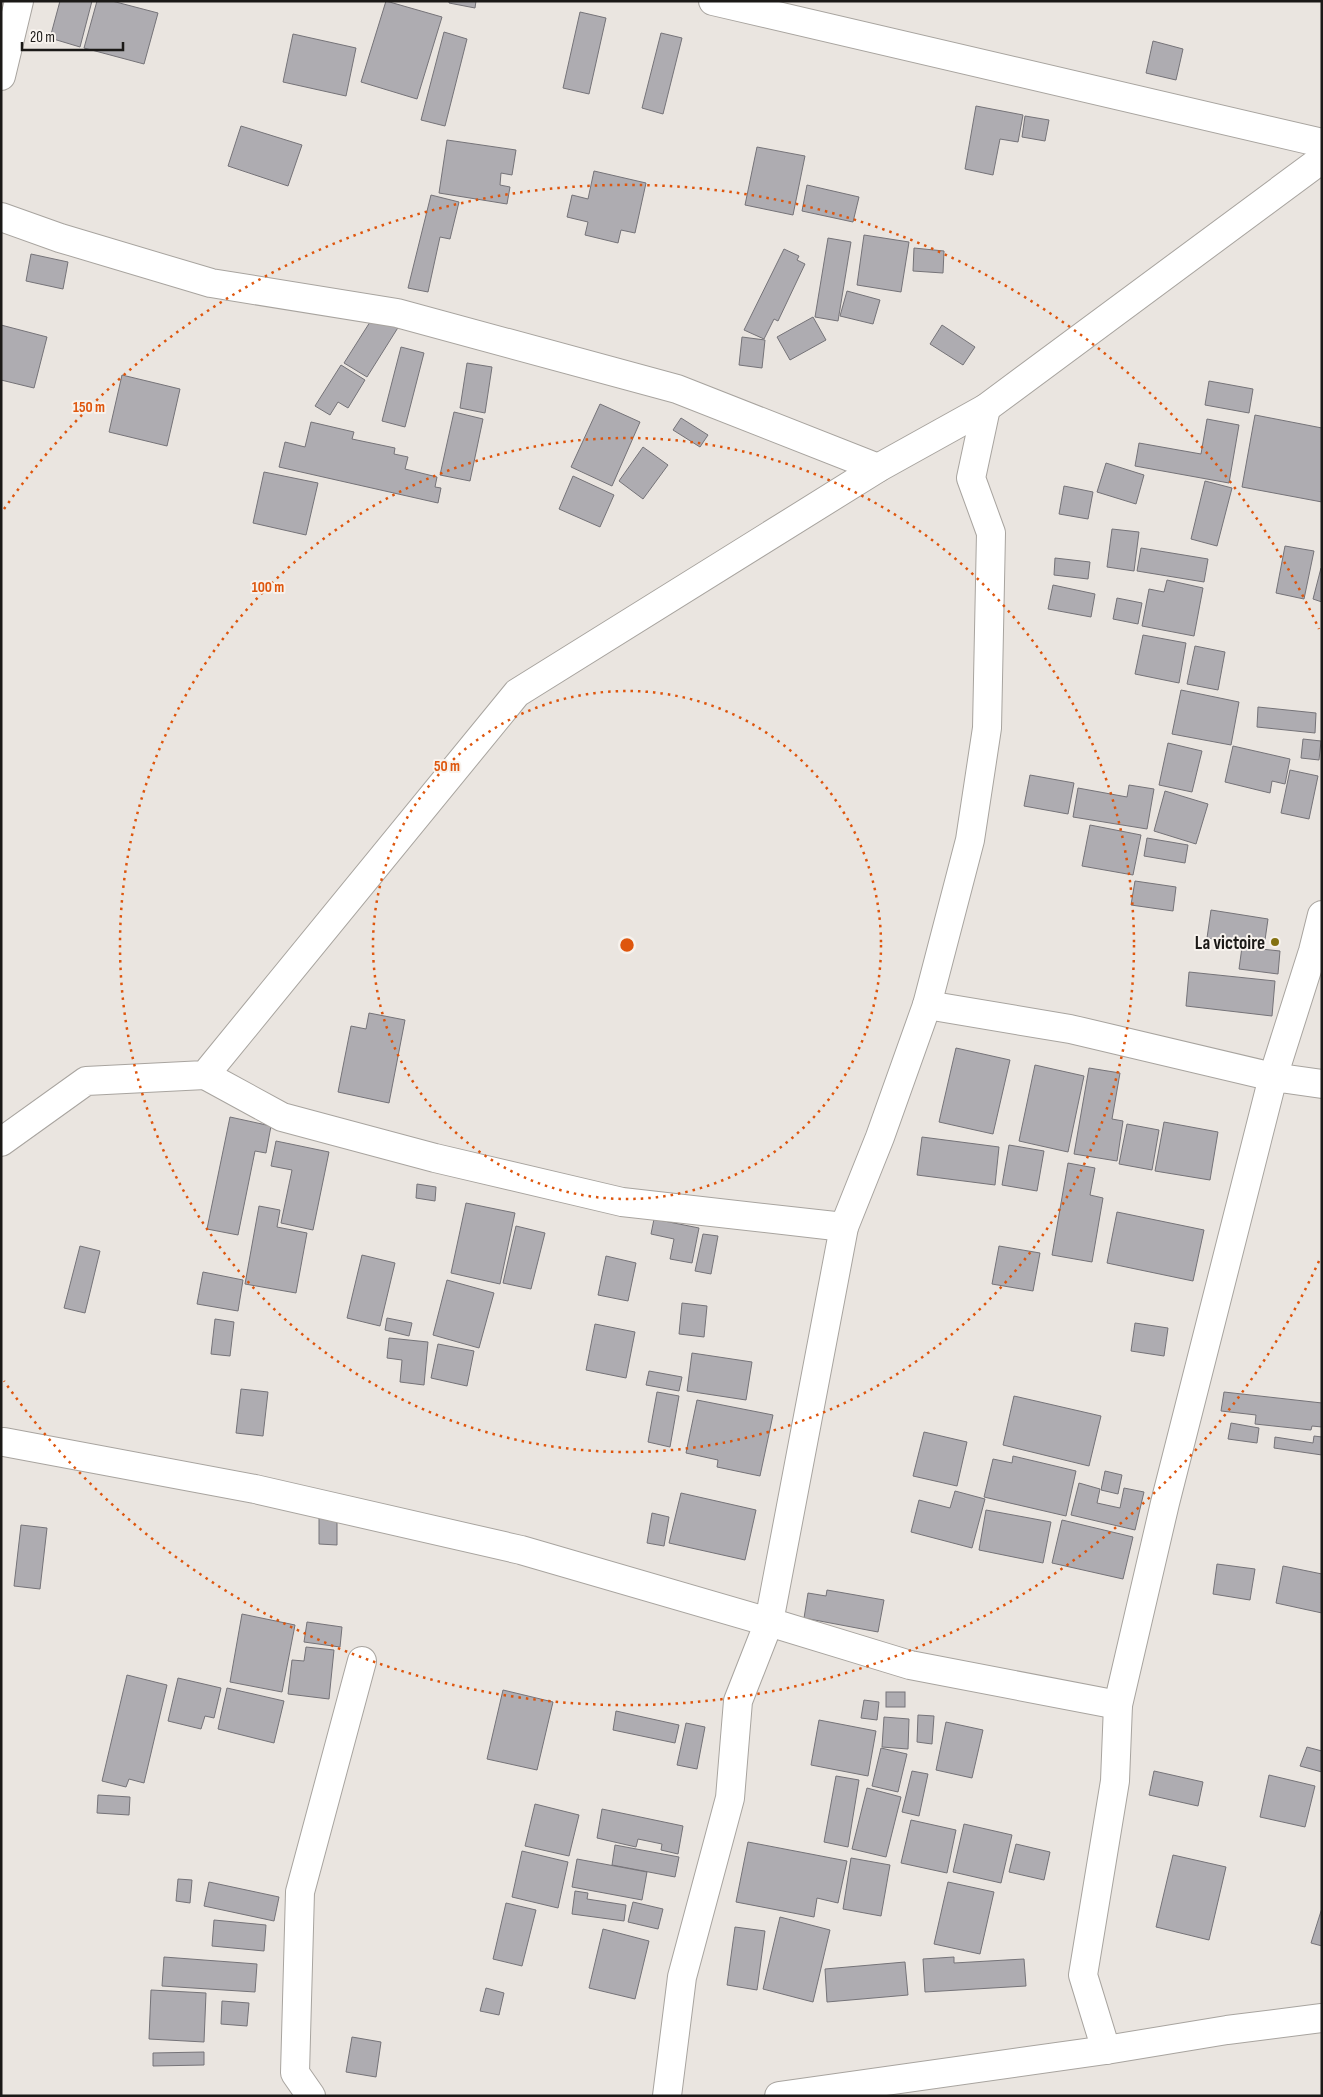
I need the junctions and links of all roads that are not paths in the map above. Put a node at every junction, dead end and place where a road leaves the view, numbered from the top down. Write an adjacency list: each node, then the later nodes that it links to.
1 (19, 1): 3 (street)
2 (713, 1): 4 (street)
3 (1, 76)
4 (1322, 143)
5 (1322, 159): 7 (street)
6 (1, 217): 8 (street)
7 (986, 408): 8 (street); 10 (street)
8 (878, 468): 11 (street)
9 (1322, 915): 12 (street)
10 (927, 1005): 12 (street); 15 (street)
11 (205, 1075): 14 (street); 15 (street)
12 (1273, 1077): 13 (street); 19 (street)
13 (1322, 1084)
14 (1, 1142)
15 (844, 1227): 17 (street)
16 (4, 1442): 17 (street)
17 (769, 1622): 19 (street); 23 (street)
18 (362, 1660): 22 (street)
19 (1118, 1705): 21 (street)
20 (1322, 2018): 21 (street)
21 (1106, 2050): 24 (street)
22 (311, 2096)
23 (667, 2096)
24 (778, 2096)

